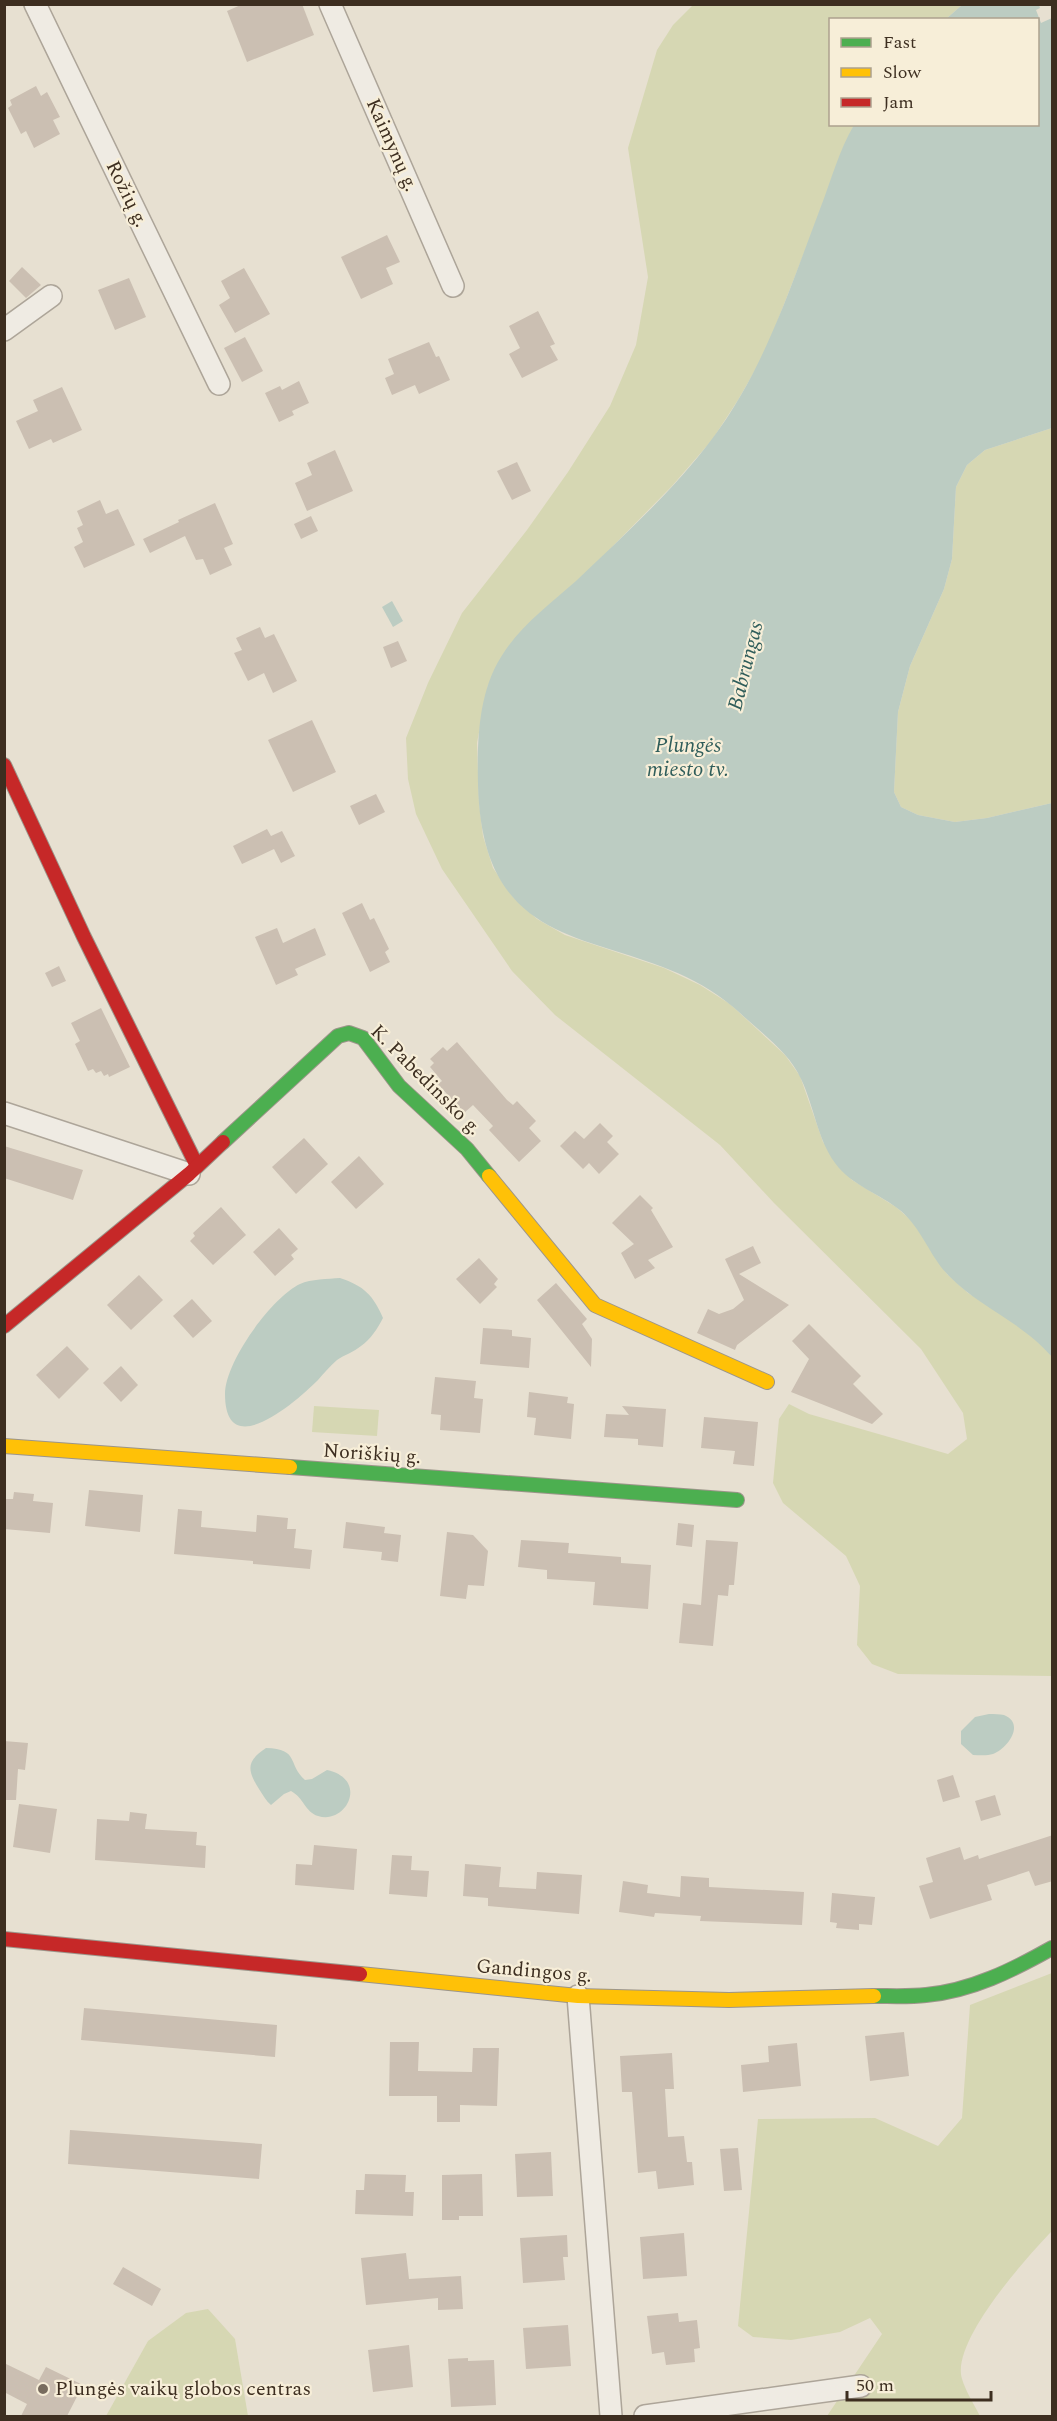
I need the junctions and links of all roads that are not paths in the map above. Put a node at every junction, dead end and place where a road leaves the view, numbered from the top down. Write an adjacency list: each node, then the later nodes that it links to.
1 (35, 4): 6 (street, Rožių g.)
2 (330, 4): 3 (street, Kaimynų g.)
3 (453, 286)
4 (51, 296): 5 (street)
5 (4, 330)
6 (219, 384)
7 (4, 765): 9 (street)
8 (4, 1113): 9 (street)
9 (193, 1170): 10 (street, K. Pabedinsko g.); 11 (street, K. Pabedinsko g.)
10 (4, 1326)
11 (768, 1382)
12 (4, 1446): 13 (street, Noriškių g.)
13 (737, 1500)
14 (4, 1939): 16 (street, Gandingos g.)
15 (1053, 1948): 16 (street, Gandingos g.)
16 (578, 1996): 18 (street)
17 (861, 2386): 19 (street)
18 (611, 2416)
19 (645, 2416)

